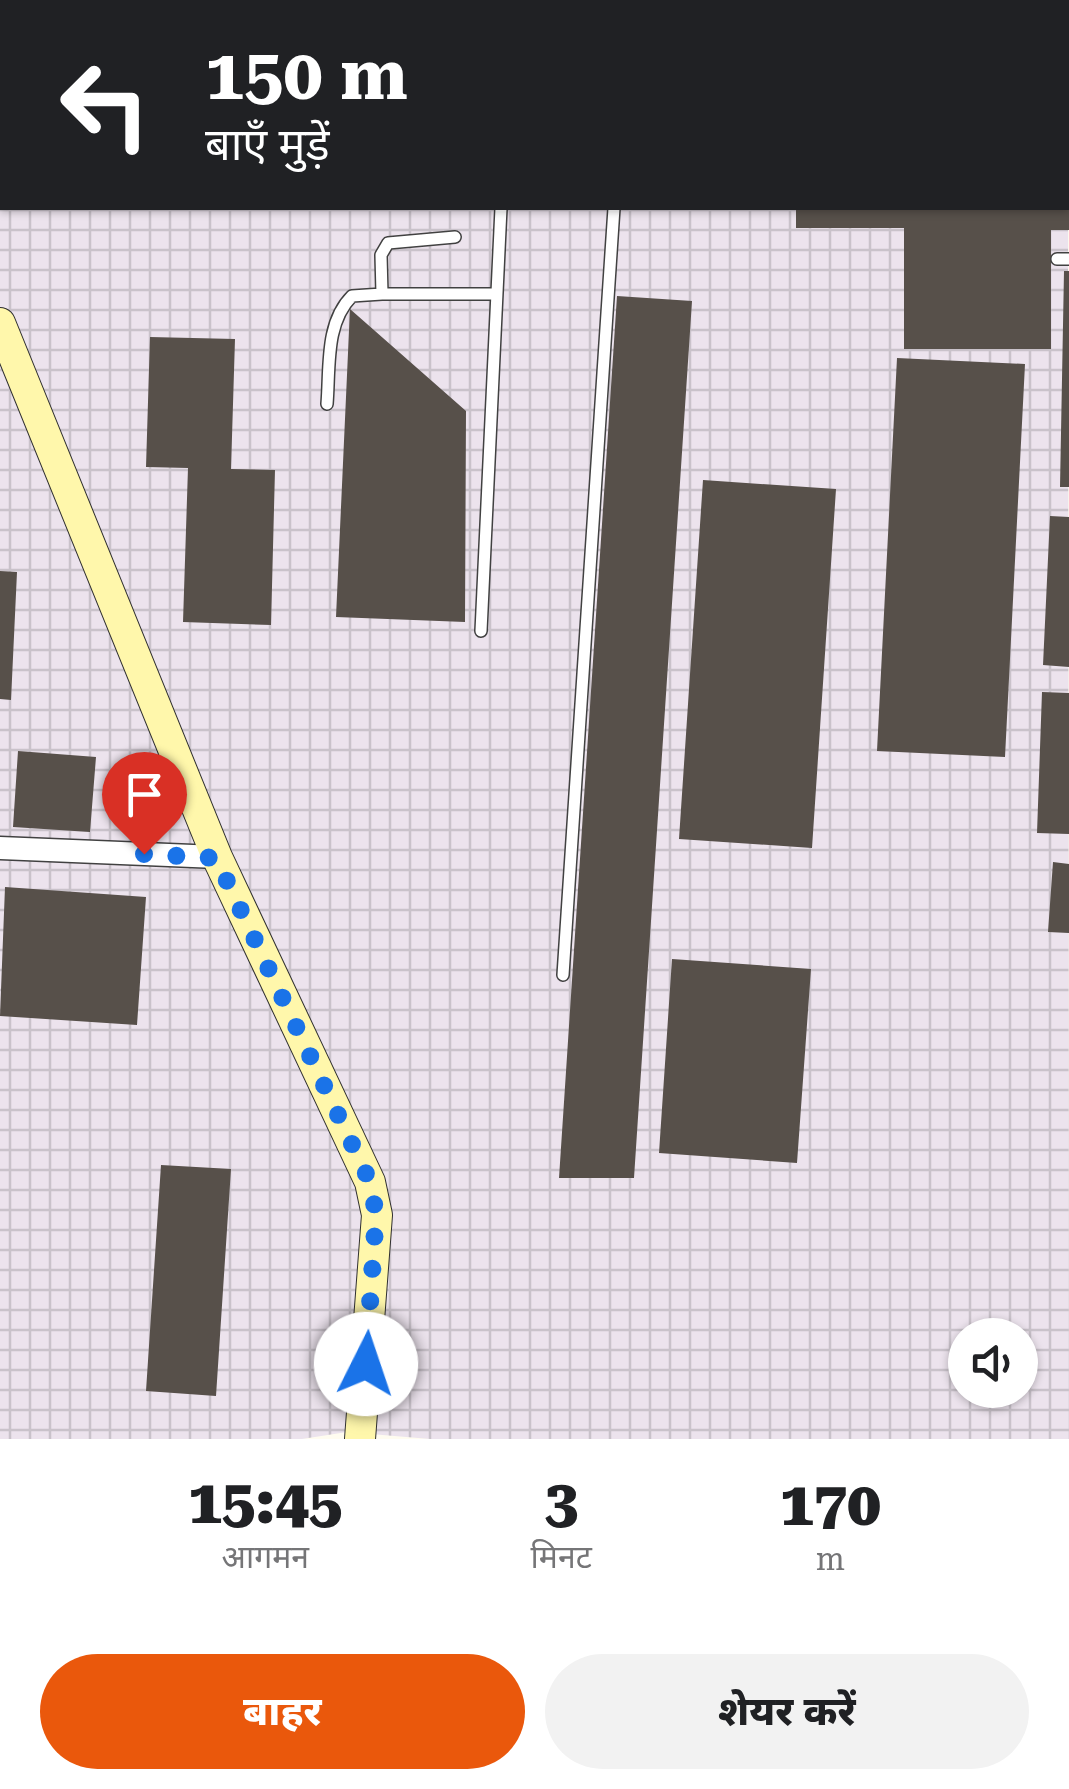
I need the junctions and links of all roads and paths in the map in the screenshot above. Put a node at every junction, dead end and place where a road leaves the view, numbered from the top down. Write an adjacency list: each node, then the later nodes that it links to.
1 (502, 210): 5 (lane)
2 (614, 210): 11 (lane)
3 (455, 237): 4 (lane)
4 (382, 294): 5 (lane); 7 (lane)
5 (496, 294): 8 (lane)
6 (0, 323): 10 (street)
7 (327, 404)
8 (482, 630)
9 (0, 848): 10 (street)
10 (216, 858): 12 (street)
11 (563, 975)
12 (360, 1439)

